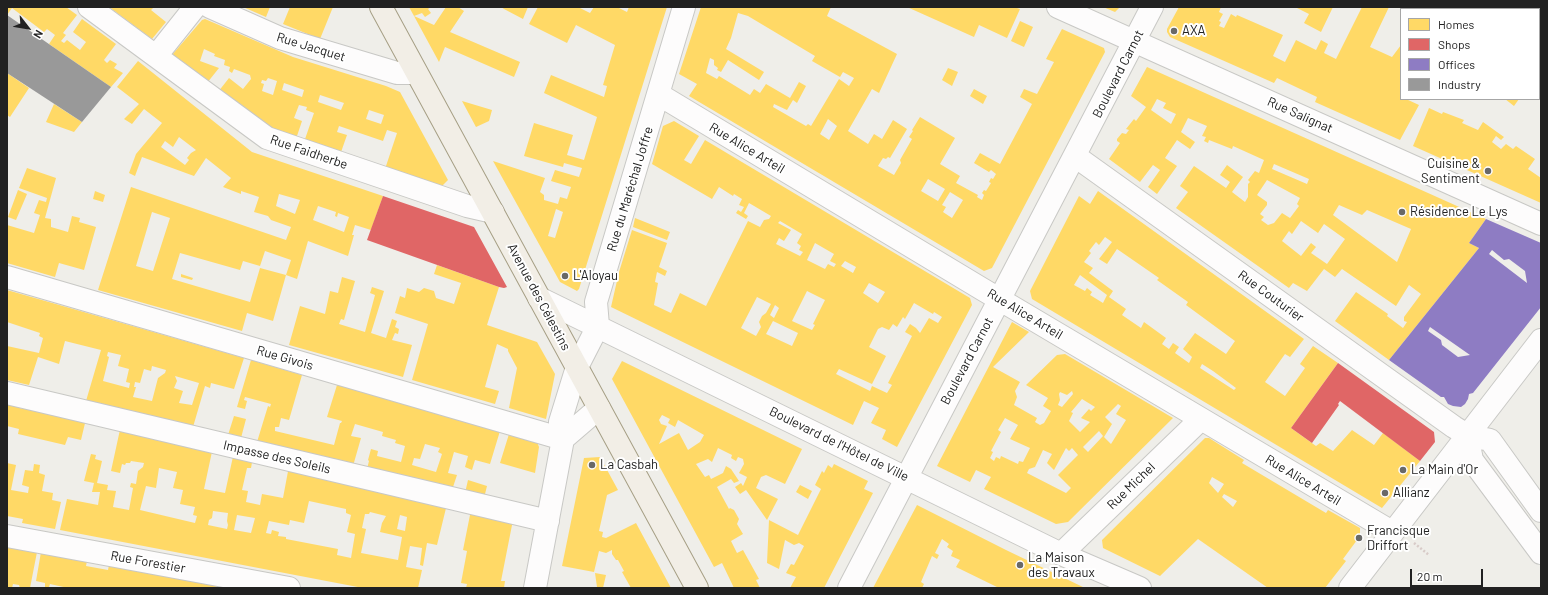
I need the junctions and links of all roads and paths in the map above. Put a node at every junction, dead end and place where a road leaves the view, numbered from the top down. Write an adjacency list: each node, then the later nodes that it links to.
1 (89, 7): 9 (street, Rue Faidherbe)
2 (195, 7): 9 (street)
3 (210, 7): 10 (street, Rue Jacquet)
4 (381, 7): 10 (main road, Avenue des Célestins)
5 (684, 7): 11 (street, Rue du Maréchal Joffre)
6 (1058, 7): 8 (street, Rue Salignat)
7 (1152, 7): 8 (street, Boulevard Carnot)
8 (1135, 41): 12 (street, Boulevard Carnot); 14 (street, Rue Salignat)
9 (156, 56): 13 (street, Rue Faidherbe)
10 (416, 73): 13 (main road, Avenue des Célestins)
11 (658, 94): 17 (street, Rue Alice Arteil); 18 (street, Rue du Maréchal Joffre)
12 (1075, 156): 17 (street, Boulevard Carnot); 24 (street, Rue Couturier)
13 (493, 212): 16 (main road, Avenue des Célestins)
14 (1541, 224)
15 (7, 277): 25 (street, Rue Givois)
16 (539, 298): 18 (street, Boulevard de l'Hôtel de Ville); 20 (main road, Avenue des Célestins)
17 (1000, 299): 23 (street, Rue Alice Arteil); 26 (street, Boulevard Carnot)
18 (598, 326): 20 (street); 26 (street, Boulevard de l'Hôtel de Ville)
19 (1541, 340): 24 (street)
20 (577, 367): 22 (main road, Avenue des Célestins); 25 (street)
21 (7, 393): 28 (street, Impasse des Soleils)
22 (599, 408): 25 (street); 36 (main road, Avenue des Célestins)
23 (1201, 419): 30 (street, Rue Alice Arteil); 32 (street, Rue Michel)
24 (1467, 435): 27 (street); 30 (street); 31 (street)
25 (564, 439): 28 (street)
26 (907, 478): 32 (street, Boulevard de l'Hôtel de Ville); 37 (street, Boulevard Carnot)
27 (1541, 510)
28 (548, 520): 35 (street)
29 (7, 536): 34 (street, Rue Forestier)
30 (1401, 536): 33 (path); 39 (street)
31 (1541, 553)
32 (1061, 554): 38 (street, Boulevard de l'Hôtel de Ville)
33 (1429, 555)
34 (289, 588)
35 (535, 588)
36 (697, 588)
37 (849, 588)
38 (1140, 588)
39 (1350, 588)

